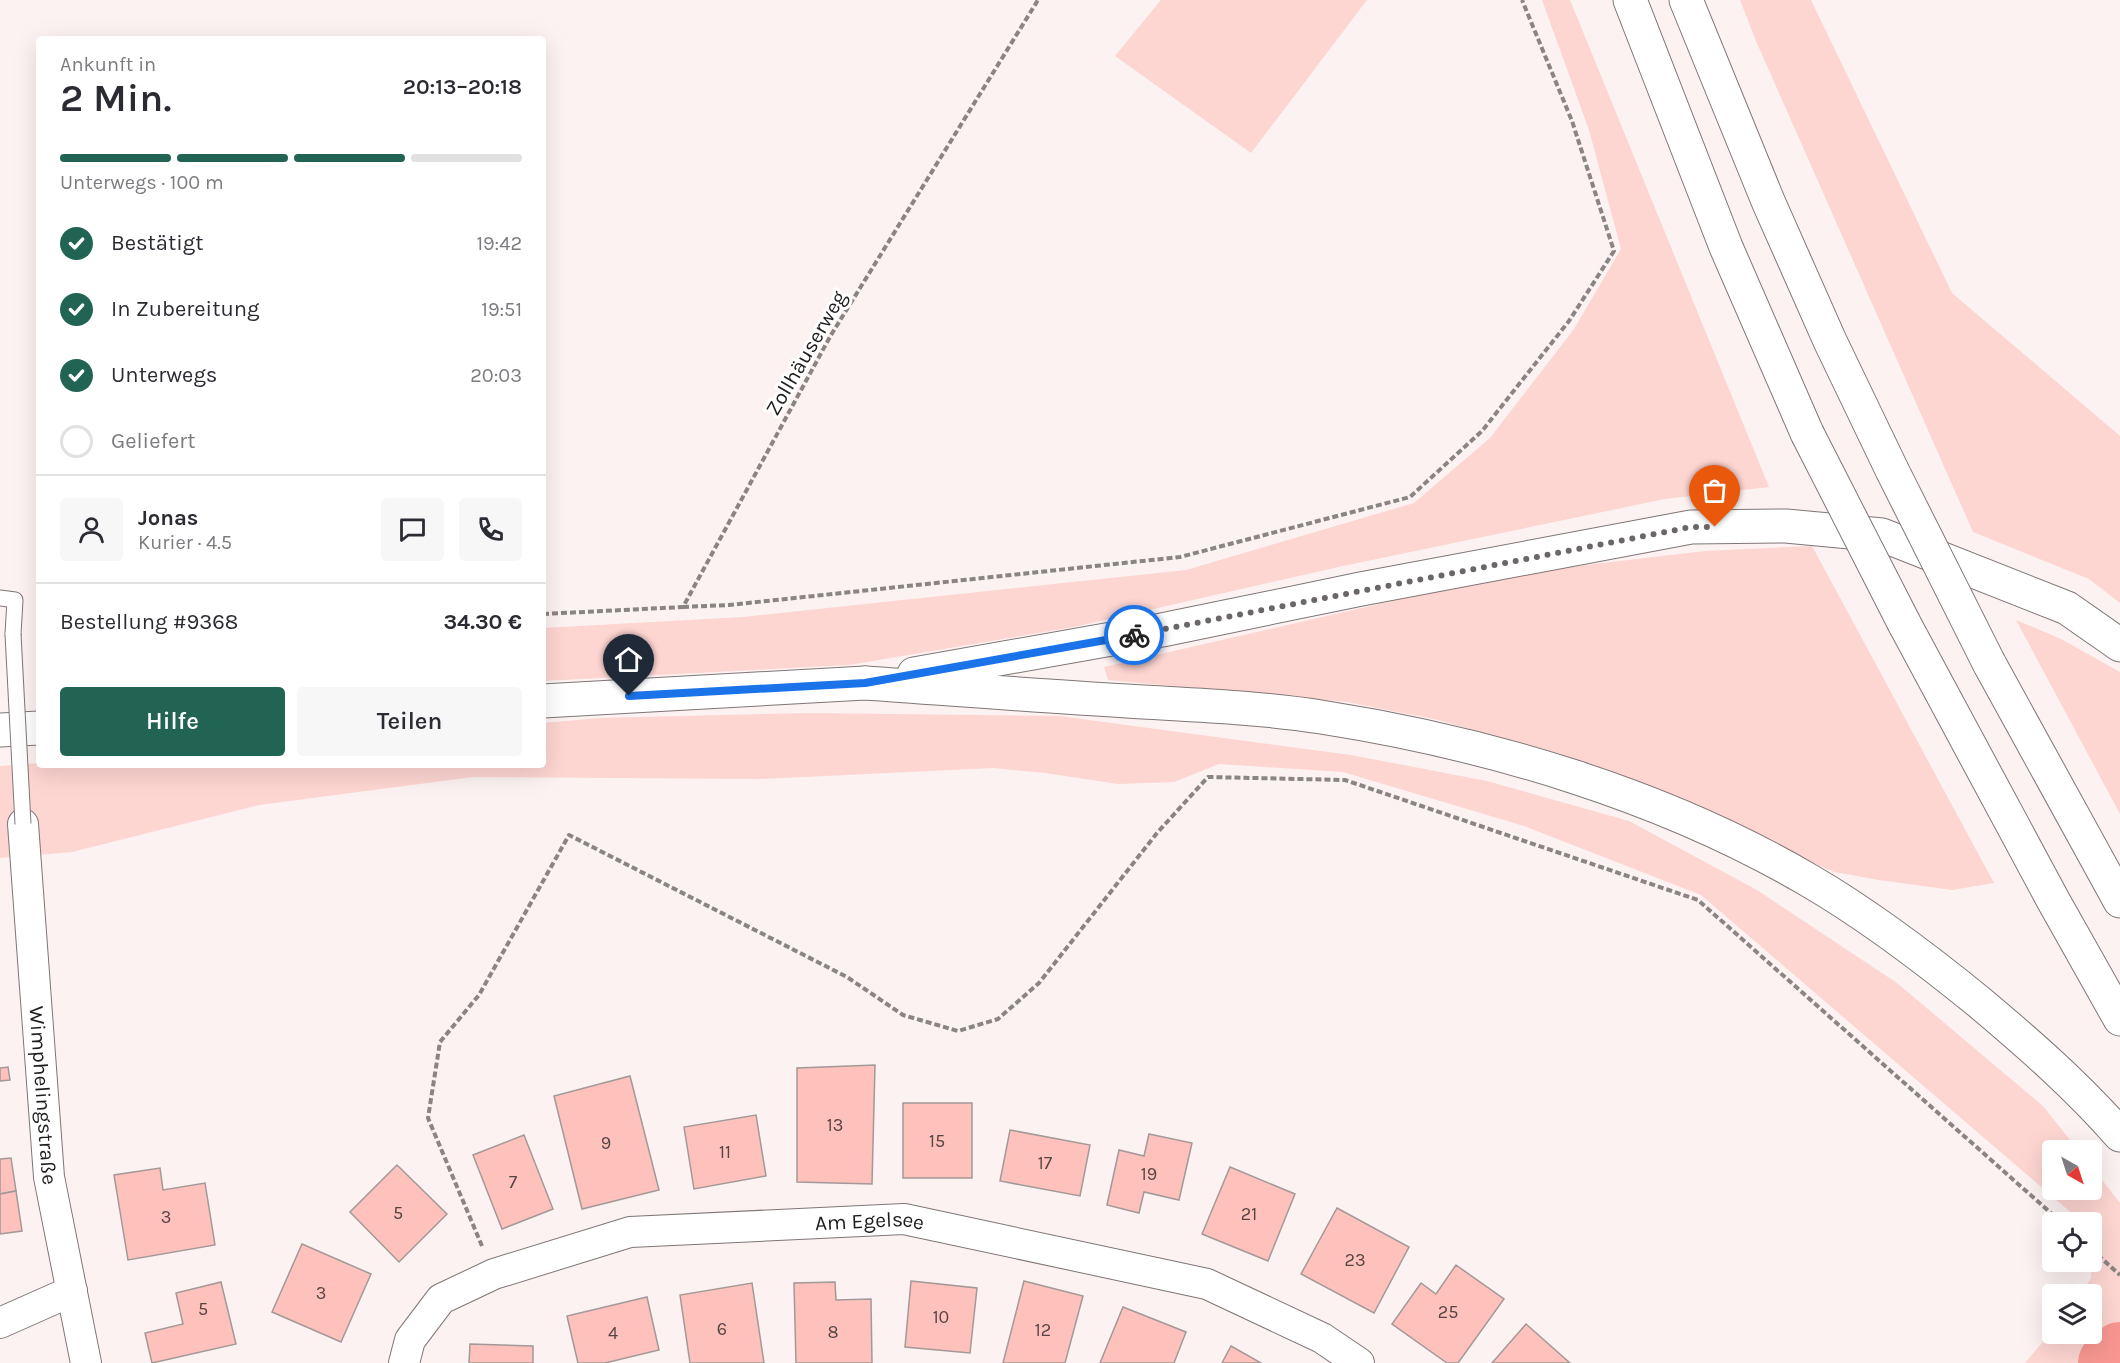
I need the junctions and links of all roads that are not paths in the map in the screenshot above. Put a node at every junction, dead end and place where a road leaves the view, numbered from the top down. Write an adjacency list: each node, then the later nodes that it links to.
1 (1630, 0): 11 (main road, bridge)
2 (1686, 0): 10 (main road, bridge)
3 (0, 598): 9 (lane, bridge)
4 (2120, 645): 5 (main road)
5 (865, 683): 6 (main road); 12 (main road)
6 (546, 701)
7 (36, 728): 8 (main road)
8 (0, 730)
9 (23, 824): 13 (street, Wimphelingstraße)
10 (2120, 901)
11 (2120, 1019)
12 (2120, 1135)
13 (72, 1291): 14 (street); 15 (street, Wimphelingstraße)
14 (0, 1323)
15 (86, 1363)
16 (404, 1363): 17 (street, Am Egelsee)
17 (1359, 1363)

